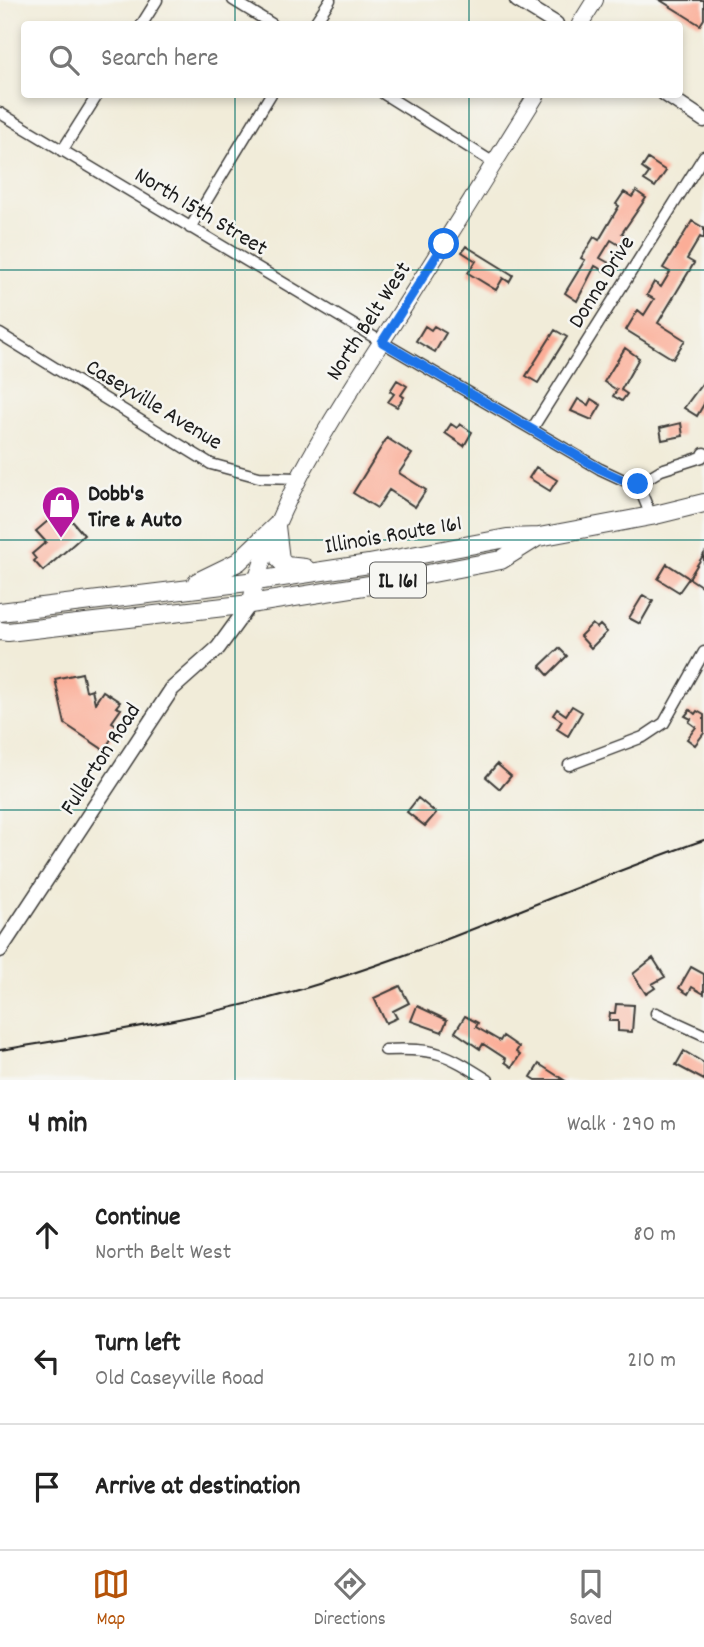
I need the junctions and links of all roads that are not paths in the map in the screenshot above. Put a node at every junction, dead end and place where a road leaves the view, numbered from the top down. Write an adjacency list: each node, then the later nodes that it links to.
1 (157, 0): 6 (street)
2 (233, 0): 7 (street)
3 (330, 0): 8 (street)
4 (517, 0): 9 (street)
5 (595, 0): 10 (main road)
6 (144, 21)
7 (267, 21)
8 (316, 21)
9 (551, 21)
10 (581, 21)
11 (95, 98): 18 (street)
12 (269, 98): 21 (street)
13 (390, 98): 20 (street)
14 (535, 98): 20 (main road, North Belt West)
15 (671, 98): 17 (street)
16 (0, 113): 18 (street, North 15th Street)
17 (704, 120)
18 (62, 151): 21 (street, North 15th Street)
19 (704, 156): 24 (street, Donna Drive)
20 (494, 163): 23 (main road, North Belt West)
21 (190, 228): 23 (street, North 15th Street)
22 (0, 334): 26 (street, Caseyville Avenue)
23 (382, 342): 24 (street, North 15th Street); 26 (main road, North Belt West)
24 (532, 429): 27 (street, North 15th Street)
25 (703, 456): 27 (street)
26 (299, 478): 30 (main road, North Belt West)
27 (638, 484): 29 (street)
28 (704, 503): 29 (main road, Illinois Route 161 / IL 161)
29 (651, 516): 31 (main road, Illinois Route 161 / IL 161)
30 (276, 526): 32 (main road); 33 (main road, North Belt West); 34 (main road)
31 (539, 537): 32 (main road, Illinois Route 161 / IL 161); 35 (main road, Illinois Route 161 / IL 161)
32 (326, 570): 33 (main road, Illinois Route 161 / IL 161)
33 (256, 581): 34 (main road, IL 161); 35 (main road, North Belt West)
34 (177, 590): 36 (main road, IL 161)
35 (250, 604): 37 (main road, IL 161); 40 (street, Fullerton Road)
36 (0, 612)
37 (0, 631)
38 (704, 652): 39 (street)
39 (569, 765)
40 (0, 950)
41 (656, 1013): 42 (street)
42 (704, 1035)
43 (385, 1050): 44 (street)
44 (488, 1080)

